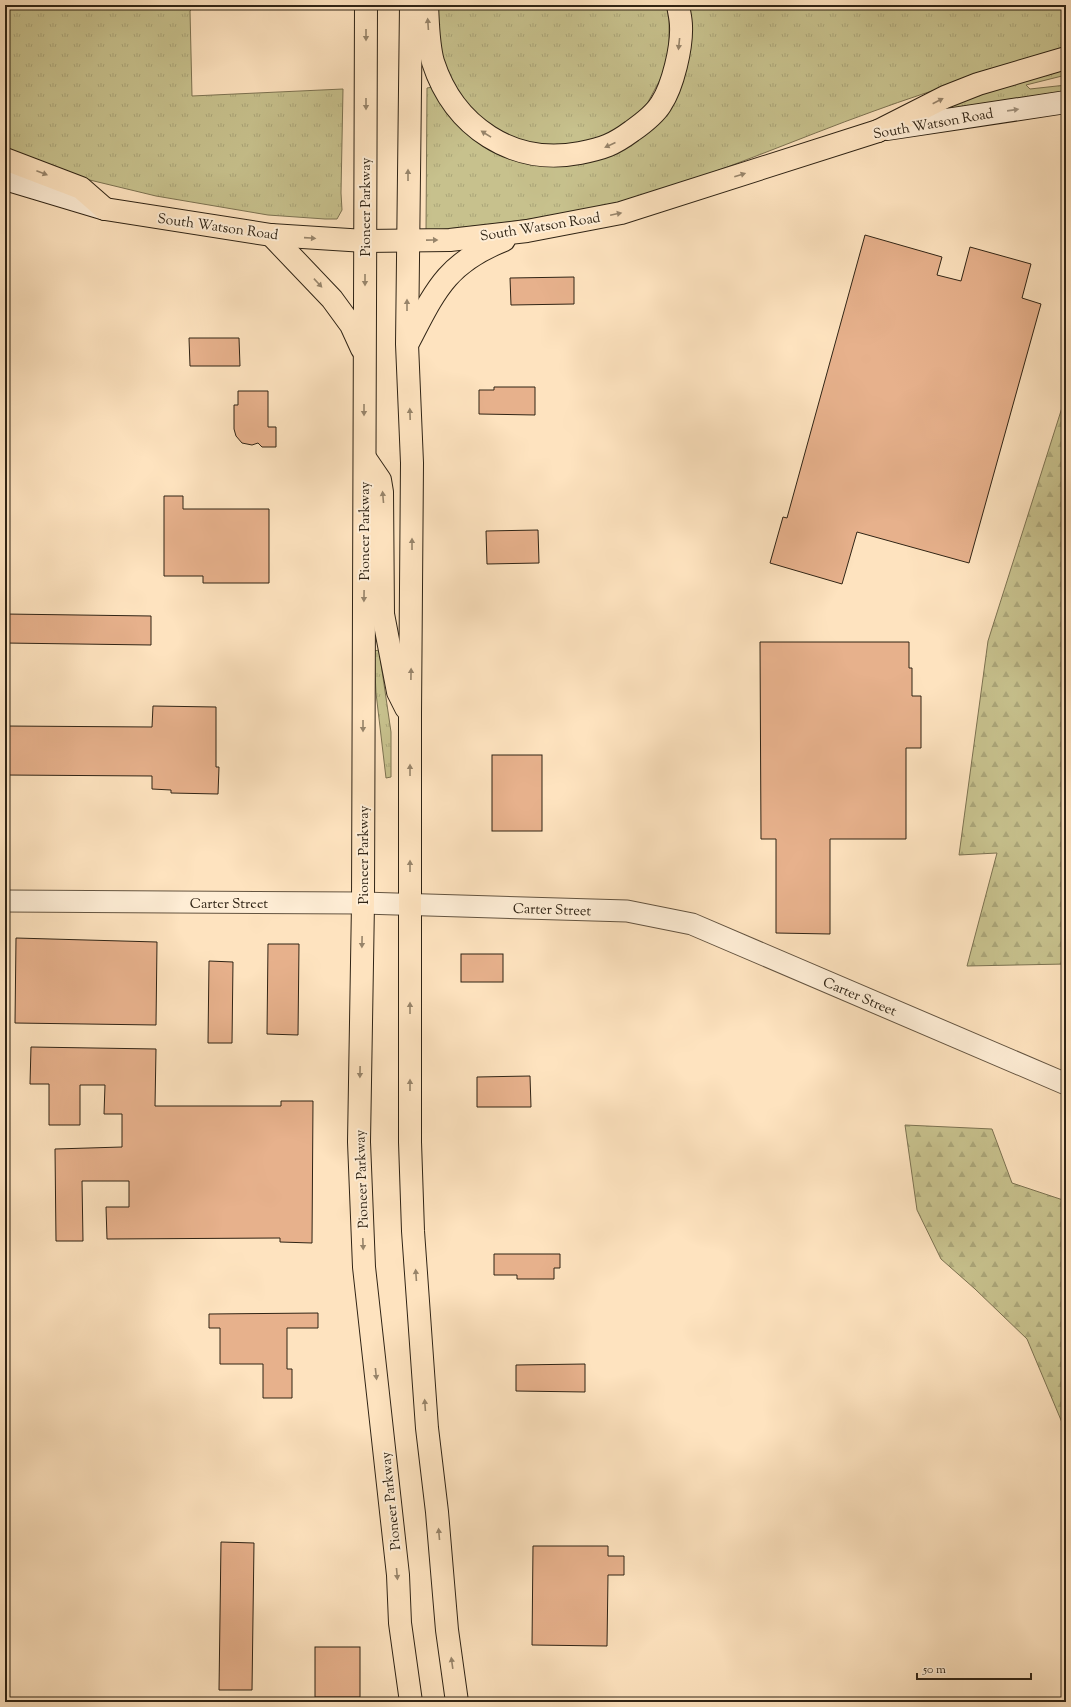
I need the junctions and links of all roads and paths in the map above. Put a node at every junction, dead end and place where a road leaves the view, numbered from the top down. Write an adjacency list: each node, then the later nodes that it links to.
1 (366, 5): 13 (main road, Pioneer Parkway, one-way to 13)
2 (411, 5): 14 (main road, one-way to 2)
3 (427, 5): 4 (main road, one-way to 3)
4 (678, 5)
5 (1066, 58): 7 (main road, one-way to 5)
6 (1066, 102): 7 (main road, South Watson Road, one-way to 6)
7 (878, 131): 11 (main road, South Watson Road, one-way to 7)
8 (5, 159): 10 (main road, one-way to 10)
9 (5, 179): 10 (main road, South Watson Road)
10 (105, 209): 12 (main road, South Watson Road)
11 (527, 231): 14 (main road, South Watson Road, one-way to 11); 15 (main road)
12 (271, 235): 13 (main road, South Watson Road, one-way to 13); 16 (main road, one-way to 16)
13 (365, 241): 14 (main road, South Watson Road); 16 (main road, Pioneer Parkway, one-way to 16)
14 (408, 241): 15 (main road, one-way to 14)
15 (407, 344): 18 (main road, one-way to 15)
16 (364, 354): 17 (main road, Pioneer Parkway, one-way to 17)
17 (364, 458): 18 (main road, one-way to 17); 20 (main road, Pioneer Parkway, one-way to 20)
18 (410, 713): 21 (main road, one-way to 18)
19 (5, 901): 20 (street, Carter Street)
20 (363, 903): 21 (street, Carter Street); 23 (main road, Pioneer Parkway, one-way to 23)
21 (410, 905): 22 (street, Carter Street); 24 (main road, one-way to 21)
22 (1066, 1084)
23 (411, 1702)
24 (457, 1702)

